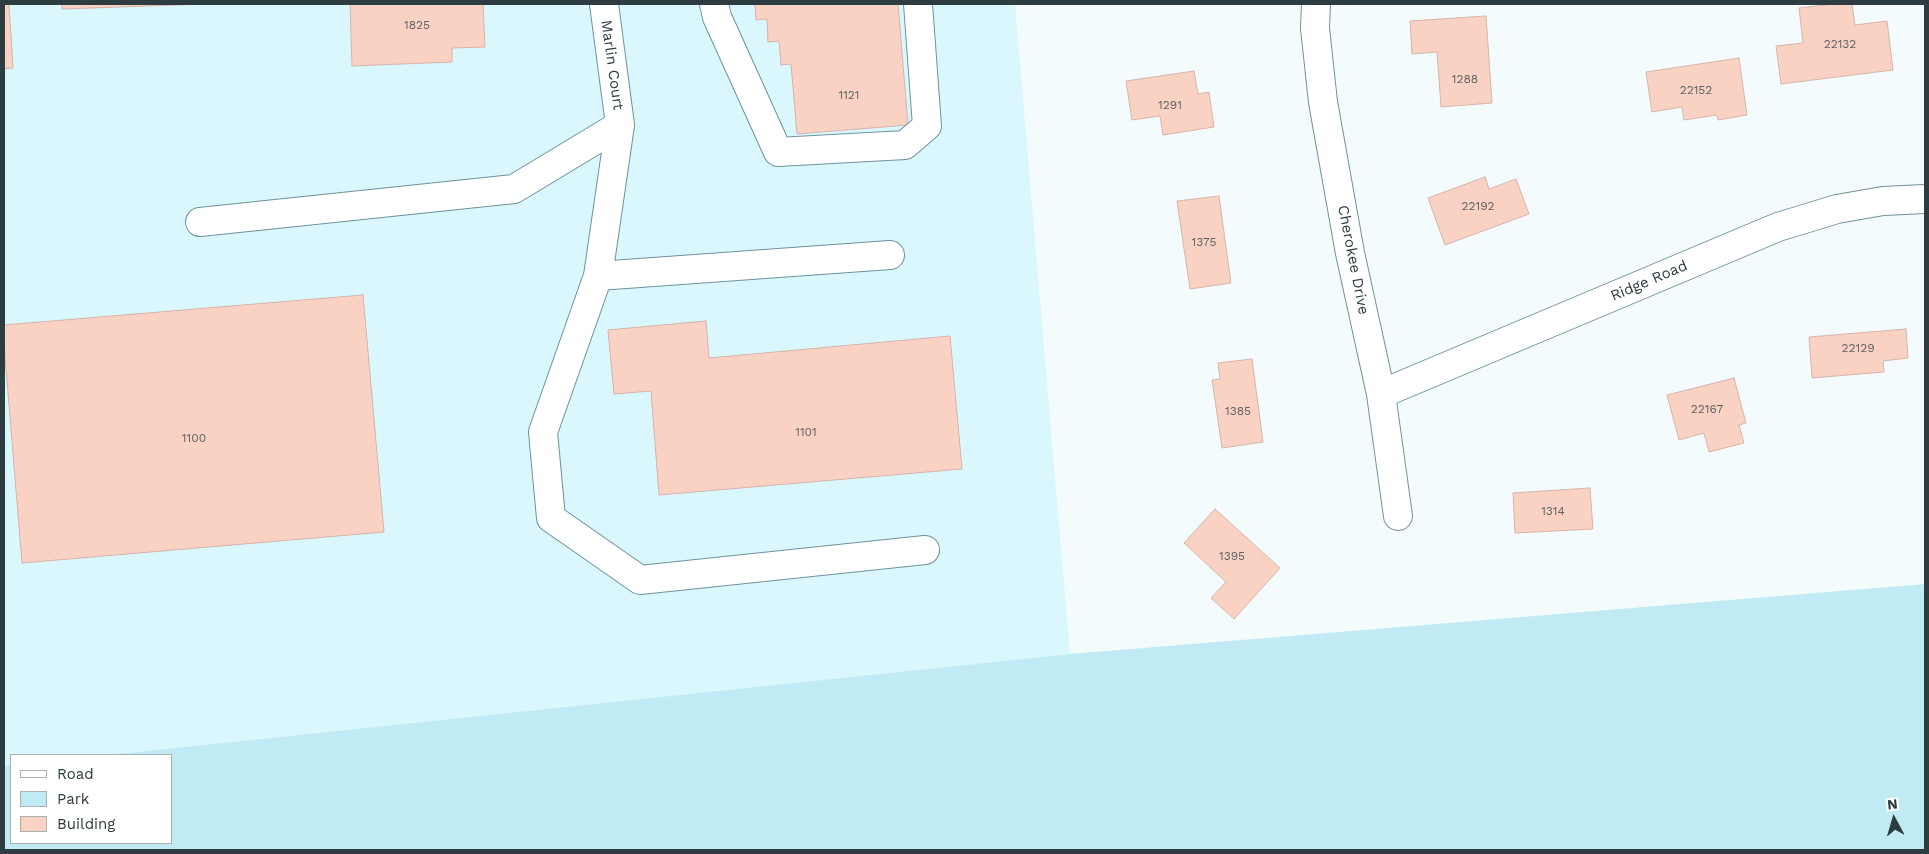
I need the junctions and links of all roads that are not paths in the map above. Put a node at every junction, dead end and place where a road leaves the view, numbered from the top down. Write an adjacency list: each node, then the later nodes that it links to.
1 (604, 4): 5 (street, Marlin Court)
2 (714, 4): 3 (street)
3 (918, 4)
4 (1316, 4): 10 (street, Cherokee Drive)
5 (620, 125): 7 (street); 9 (street, Marlin Court)
6 (1925, 199): 10 (street, Ridge Road)
7 (200, 222)
8 (890, 255): 9 (street)
9 (598, 276): 12 (street, Marlin Court)
10 (1381, 394): 11 (street, Cherokee Drive)
11 (1398, 516)
12 (924, 550)

